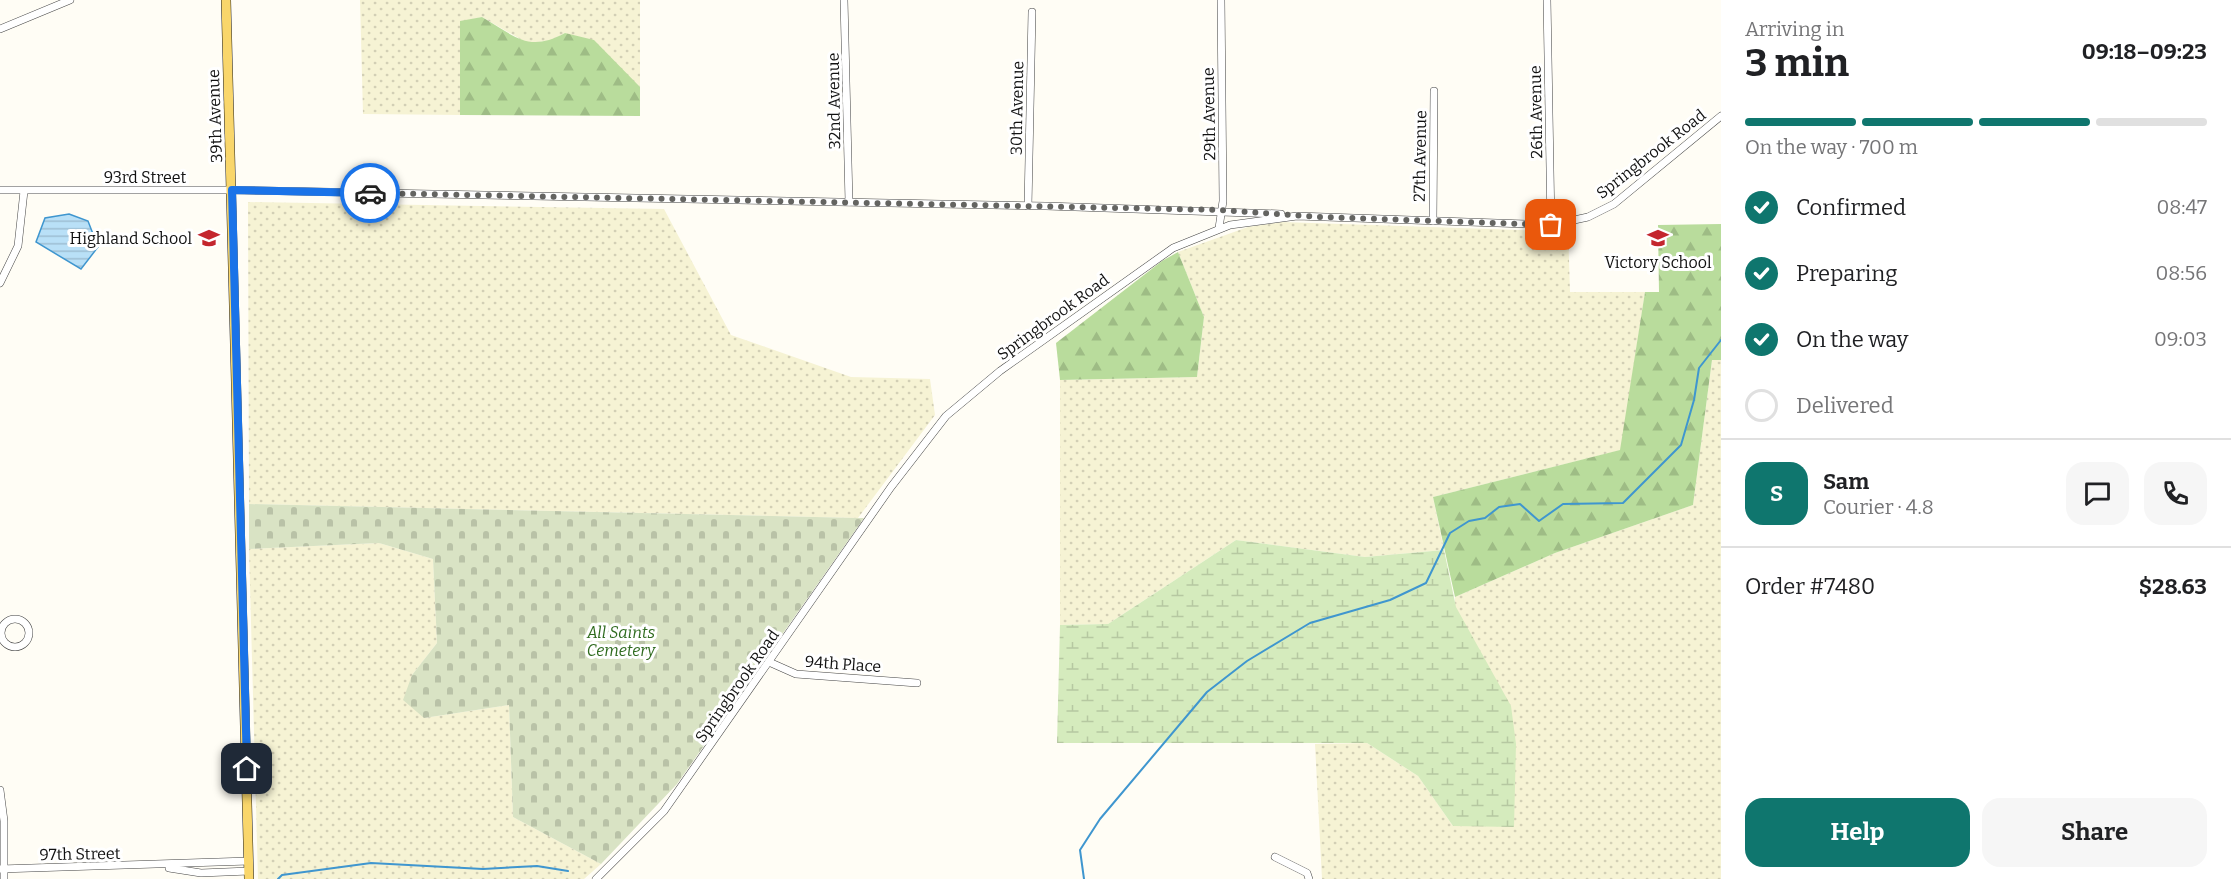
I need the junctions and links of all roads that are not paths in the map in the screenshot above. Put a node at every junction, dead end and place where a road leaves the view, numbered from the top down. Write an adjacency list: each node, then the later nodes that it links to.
1 (70, 0): 6 (street)
2 (226, 0): 12 (main road, 39th Avenue)
3 (844, 0): 14 (street, 32nd Avenue)
4 (1221, 0): 16 (street, 29th Avenue)
5 (1547, 0): 19 (street, 26th Avenue)
6 (49, 4): 8 (street)
7 (1032, 12): 15 (street, 30th Avenue)
8 (0, 29)
9 (1434, 92): 18 (street, 27th Avenue)
10 (1721, 116): 19 (street, Springbrook Road)
11 (0, 190): 13 (street, 93rd Street)
12 (232, 190): 13 (street, 93rd Street); 14 (street, 93rd Street); 28 (main road, 39th Avenue)
13 (24, 191): 21 (street)
14 (849, 202): 15 (street, 93rd Street)
15 (1028, 206): 16 (street, 93rd Street)
16 (1221, 210): 17 (street, 93rd Street); 20 (street, 29th Avenue)
17 (1297, 216): 18 (street, Springbrook Road); 20 (street, Springbrook Road)
18 (1433, 221): 19 (street, Springbrook Road)
19 (1551, 225)
20 (1219, 228): 23 (street, Springbrook Road)
21 (0, 283)
22 (2, 645): 22 (street)
23 (769, 662): 24 (street, 94th Place); 30 (street, Springbrook Road)
24 (917, 684)
25 (0, 790): 27 (street)
26 (1275, 857): 31 (street)
27 (2, 869): 28 (street, 97th Street); 29 (street)
28 (249, 871)
29 (4, 879)
30 (596, 879)
31 (1309, 879)

